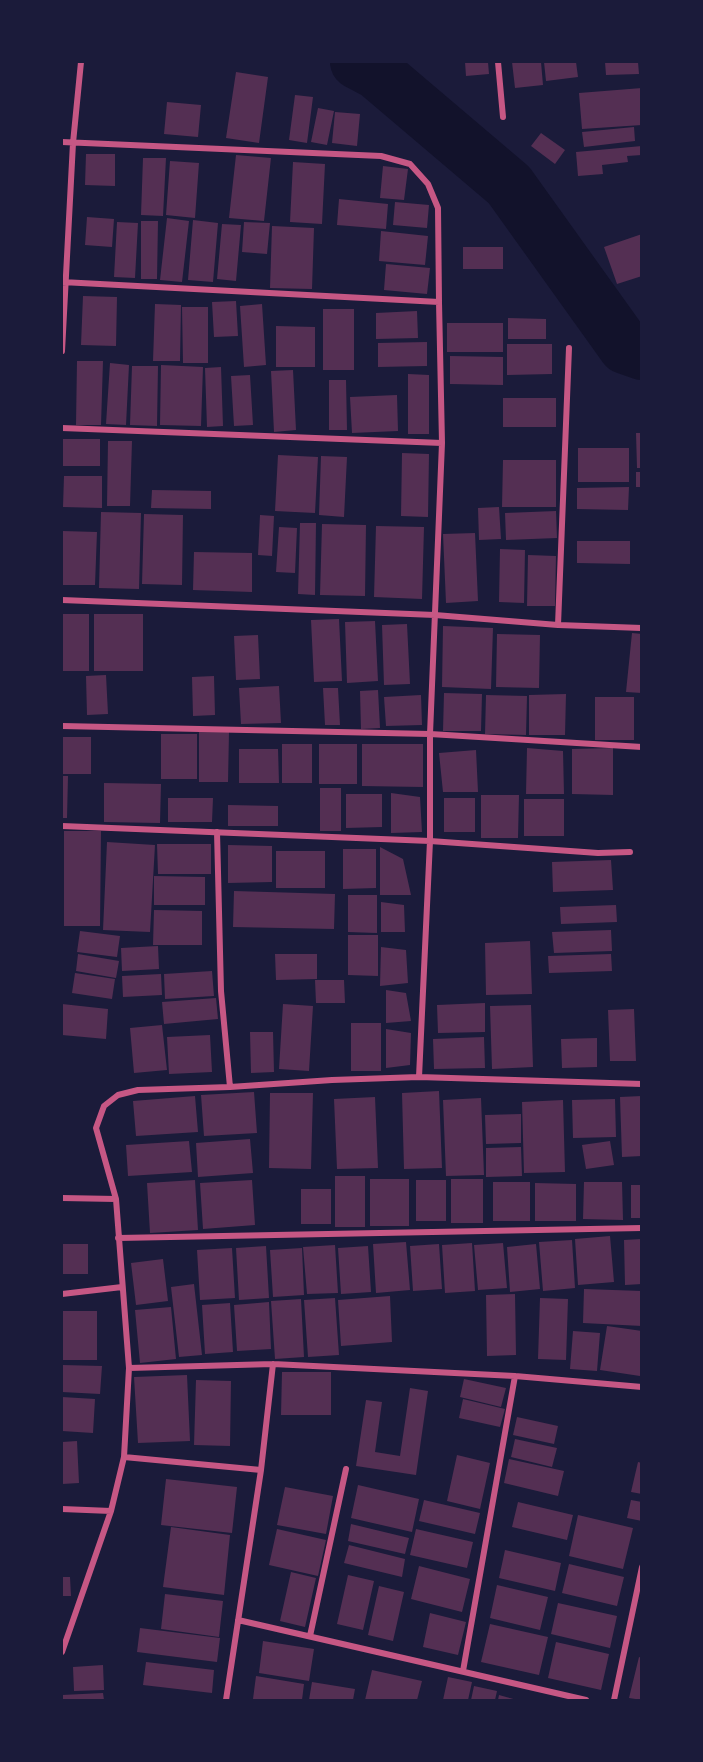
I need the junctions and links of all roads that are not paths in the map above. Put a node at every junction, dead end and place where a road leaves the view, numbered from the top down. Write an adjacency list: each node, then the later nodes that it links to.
1 (81, 62): 5 (street)
2 (498, 62): 3 (street)
3 (503, 117)
4 (62, 142): 5 (street)
5 (73, 143): 6 (street); 7 (street)
6 (64, 282): 7 (street); 9 (street)
7 (440, 302): 11 (street)
8 (569, 348): 14 (street)
9 (62, 351)
10 (62, 428): 11 (street)
11 (442, 443): 13 (street)
12 (62, 600): 13 (street)
13 (435, 615): 14 (street); 17 (street)
14 (558, 625): 15 (street)
15 (642, 628)
16 (62, 726): 17 (street)
17 (430, 734): 18 (street); 21 (street)
18 (642, 747)
19 (62, 826): 20 (street)
20 (217, 832): 21 (street); 25 (street)
21 (430, 841): 22 (street); 23 (street)
22 (630, 852)
23 (419, 1077): 24 (street); 25 (street)
24 (642, 1084)
25 (230, 1087): 27 (street)
26 (62, 1198): 27 (street)
27 (116, 1199): 29 (street)
28 (642, 1228): 29 (street)
29 (118, 1238): 30 (street)
30 (122, 1287): 31 (street); 33 (street)
31 (62, 1294)
32 (273, 1364): 33 (street); 34 (street); 38 (street)
33 (129, 1368): 36 (street)
34 (515, 1376): 35 (street); 45 (street)
35 (642, 1387)
36 (124, 1457): 38 (street); 40 (street)
37 (346, 1469): 43 (street)
38 (261, 1470): 42 (street)
39 (62, 1509): 40 (street)
40 (111, 1511): 44 (street)
41 (642, 1567): 48 (street)
42 (238, 1620): 43 (street); 46 (street)
43 (310, 1636): 45 (street)
44 (62, 1652)
45 (463, 1671): 47 (street)
46 (226, 1701)
47 (586, 1701)
48 (614, 1701)

